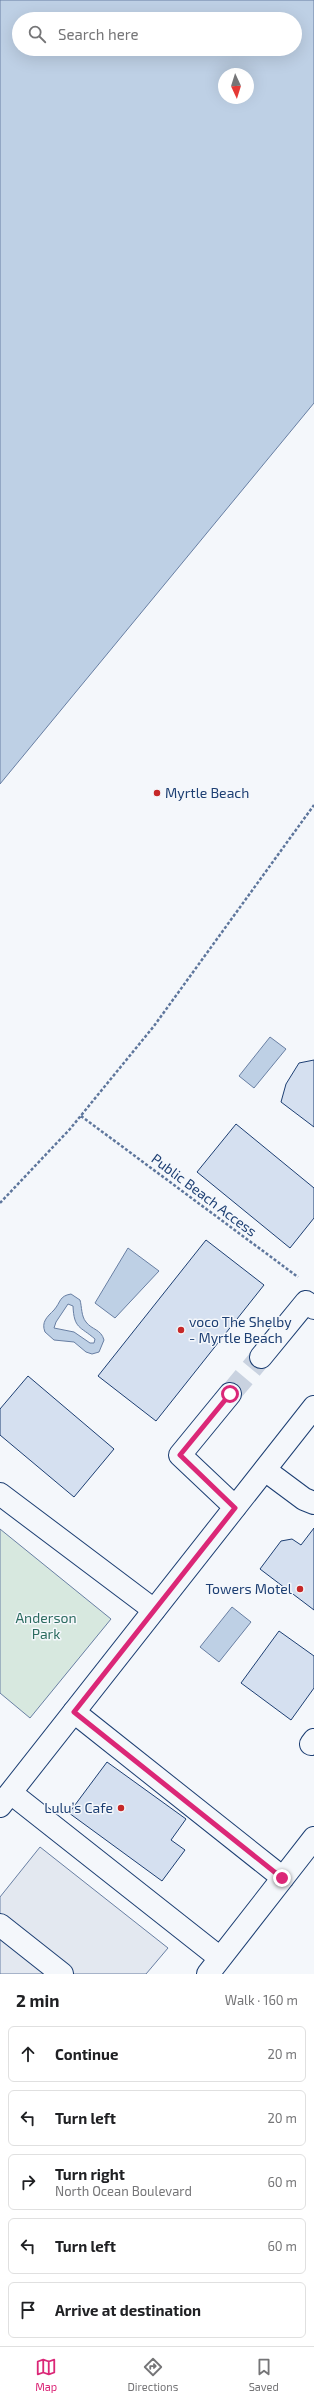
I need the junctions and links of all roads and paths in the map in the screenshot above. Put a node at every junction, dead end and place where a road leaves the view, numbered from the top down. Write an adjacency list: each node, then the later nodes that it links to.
1 (314, 805): 2 (path)
2 (81, 1116): 3 (path); 4 (path, Public Beach Access)
3 (0, 1203)
4 (301, 1280)
5 (314, 1308): 6 (main road)
6 (261, 1357)
7 (230, 1394): 12 (main road)
8 (314, 1407): 9 (main road)
9 (265, 1470): 11 (main road); 12 (main road)
10 (0, 1494): 13 (main road)
11 (314, 1502)
12 (235, 1508): 13 (main road)
13 (154, 1610): 14 (main road)
14 (74, 1712): 15 (main road); 17 (main road)
15 (5, 1800): 19 (main road)
16 (314, 1838): 17 (main road)
17 (282, 1878): 19 (main road)
18 (0, 1925): 20 (main road)
19 (214, 1966)
20 (62, 1974)

